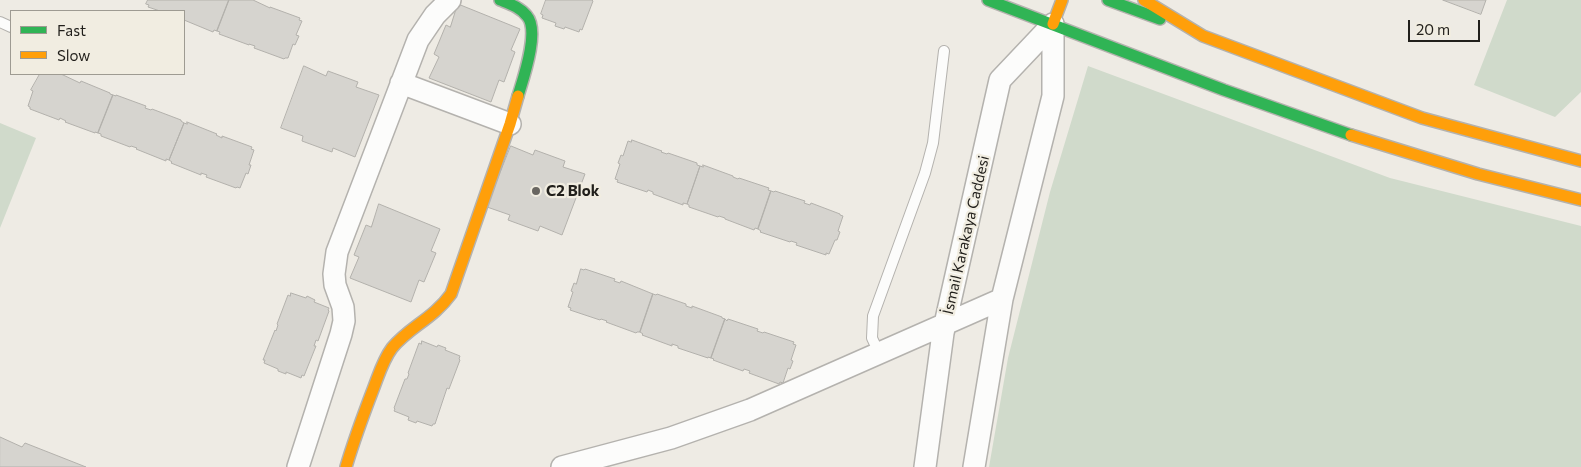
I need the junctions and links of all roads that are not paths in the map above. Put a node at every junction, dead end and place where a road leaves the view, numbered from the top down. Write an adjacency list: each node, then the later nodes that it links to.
1 (450, 0): 10 (street)
2 (988, 0): 7 (street)
3 (1062, 0): 7 (street, İsmail Karakaya Caddesi)
4 (1108, 0): 8 (street)
5 (1144, 0): 8 (street)
6 (512, 2): 11 (street)
7 (1053, 24): 13 (street); 14 (street, İsmail Karakaya Caddesi); 15 (street, İsmail Karakaya Caddesi)
8 (1203, 36): 12 (street)
9 (944, 51): 16 (lane)
10 (401, 83): 11 (street); 17 (street)
11 (510, 124): 18 (street)
12 (1581, 161)
13 (1581, 200)
14 (1002, 300): 15 (street); 21 (street, İsmail Karakaya Caddesi)
15 (946, 324): 16 (street); 20 (street, İsmail Karakaya Caddesi)
16 (879, 353): 19 (street)
17 (298, 467)
18 (346, 467)
19 (562, 467)
20 (925, 467)
21 (974, 467)

